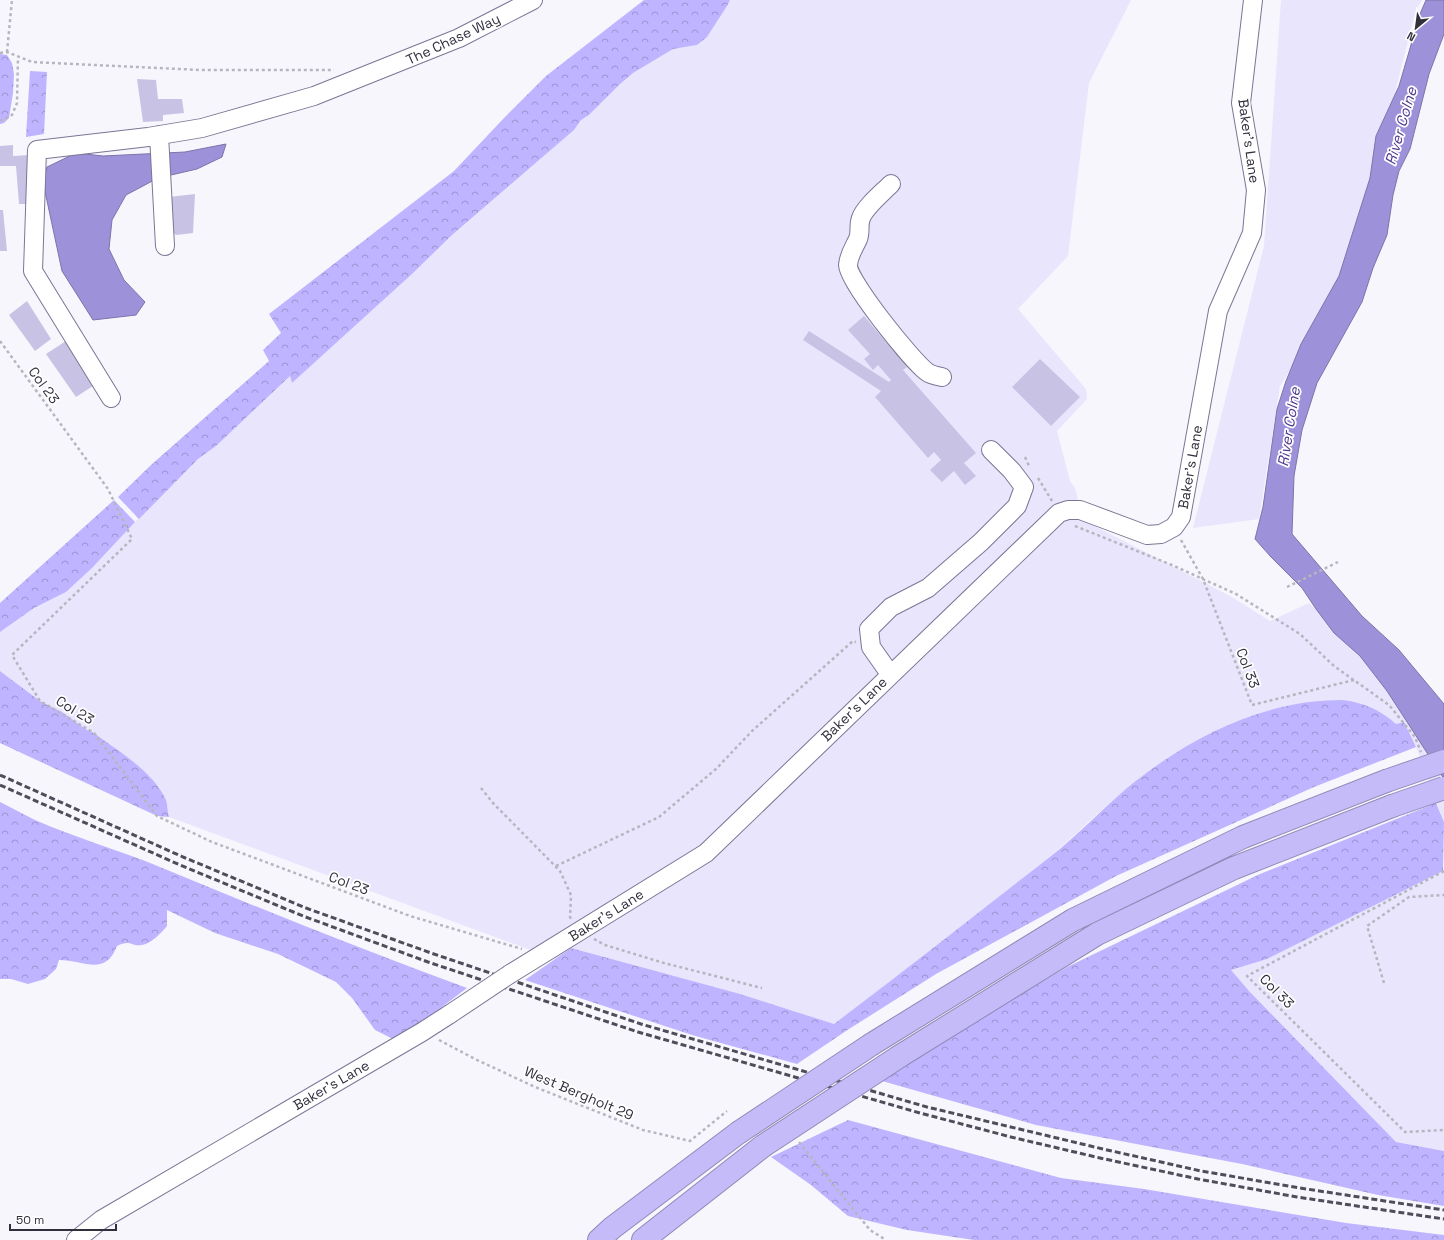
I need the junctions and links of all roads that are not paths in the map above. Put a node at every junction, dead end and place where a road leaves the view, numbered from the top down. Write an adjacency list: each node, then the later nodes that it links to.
1 (533, 0): 3 (street, The Chase Way)
2 (1253, 0): 9 (street, Baker's Lane)
3 (159, 135): 5 (street); 7 (street, The Chase Way)
4 (891, 184): 6 (street)
5 (165, 246)
6 (942, 376)
7 (111, 398)
8 (992, 450): 9 (street)
9 (890, 674): 12 (street, Baker's Lane, bridge)
10 (1434, 760): 13 (highway, bridge)
11 (1444, 788): 14 (highway, bridge)
12 (76, 1240)
13 (600, 1240)
14 (643, 1240)

